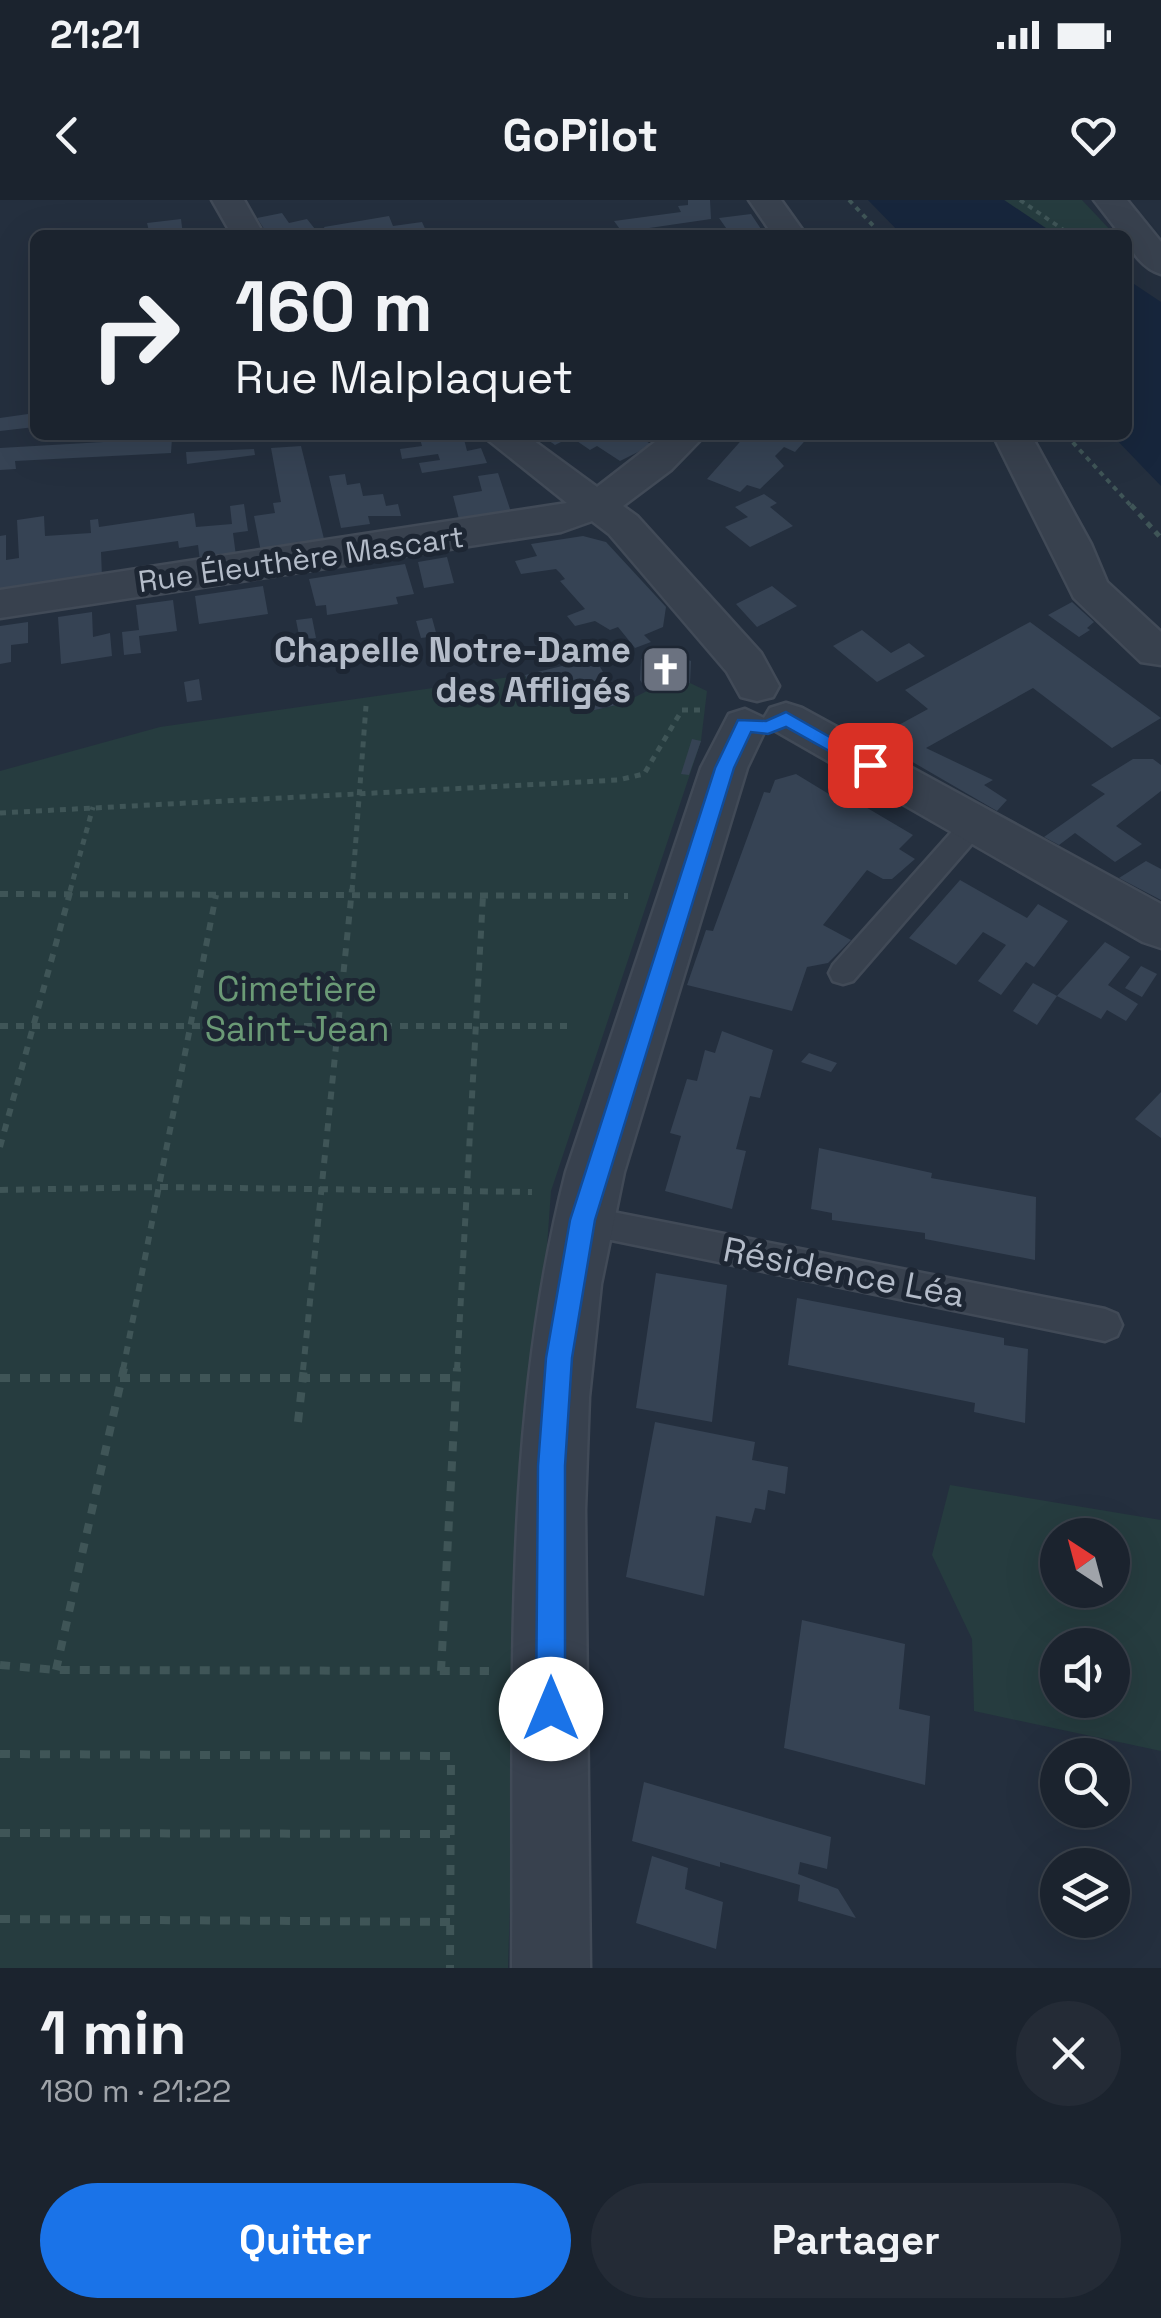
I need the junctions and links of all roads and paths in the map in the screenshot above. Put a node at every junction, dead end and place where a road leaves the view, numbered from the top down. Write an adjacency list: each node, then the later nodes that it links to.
1 (228, 200): 6 (street)
2 (764, 200): 7 (street)
3 (849, 200): 8 (path)
4 (1020, 200): 9 (path)
5 (1110, 200): 10 (street)
6 (245, 230)
7 (786, 230)
8 (877, 230)
9 (1064, 230)
10 (1150, 233): 11 (street)
11 (1161, 264)
12 (508, 440): 16 (street)
13 (681, 440): 16 (street, Rue Éleuthère Mascart)
14 (1015, 440): 19 (street)
15 (1071, 440): 17 (path)
16 (599, 504): 18 (street, Rue Éleuthère Mascart); 21 (street)
17 (1161, 538)
18 (0, 604)
19 (1156, 652)
20 (366, 706): 22 (path)
21 (755, 711): 22 (path); 25 (street); 45 (street)
22 (362, 793): 23 (path); 29 (path)
23 (93, 807): 24 (path); 27 (path)
24 (0, 813)
25 (974, 824): 32 (street); 33 (lane)
26 (0, 894): 27 (path)
27 (70, 894): 28 (path); 35 (path)
28 (216, 895): 29 (path); 36 (path)
29 (352, 895): 30 (path); 37 (path)
30 (483, 896): 31 (path); 38 (path)
31 (628, 896)
32 (1161, 928)
33 (842, 973)
34 (0, 1026): 35 (path)
35 (34, 1026): 36 (path); 40 (path)
36 (191, 1026): 37 (path); 41 (path)
37 (338, 1026): 38 (path); 42 (path)
38 (476, 1026): 39 (path); 44 (path)
39 (568, 1026)
40 (0, 1147)
41 (159, 1187): 42 (path); 43 (path); 48 (path)
42 (322, 1188): 44 (path); 49 (path)
43 (0, 1190)
44 (467, 1190): 45 (path); 50 (path)
45 (557, 1206): 46 (lane, Résidence Léa); 55 (street)
46 (1105, 1325)
47 (0, 1378): 48 (path)
48 (122, 1378): 49 (path); 53 (path)
49 (303, 1378): 50 (path); 51 (path)
50 (458, 1378): 54 (path)
51 (298, 1422)
52 (0, 1664): 53 (path)
53 (56, 1670): 54 (path)
54 (441, 1670): 55 (path)
55 (551, 1672): 62 (street)
56 (0, 1754): 58 (path)
57 (0, 1833): 58 (path)
58 (452, 1834): 60 (path)
59 (0, 1919): 60 (path)
60 (450, 1922): 61 (path)
61 (450, 1968)
62 (550, 1968)

